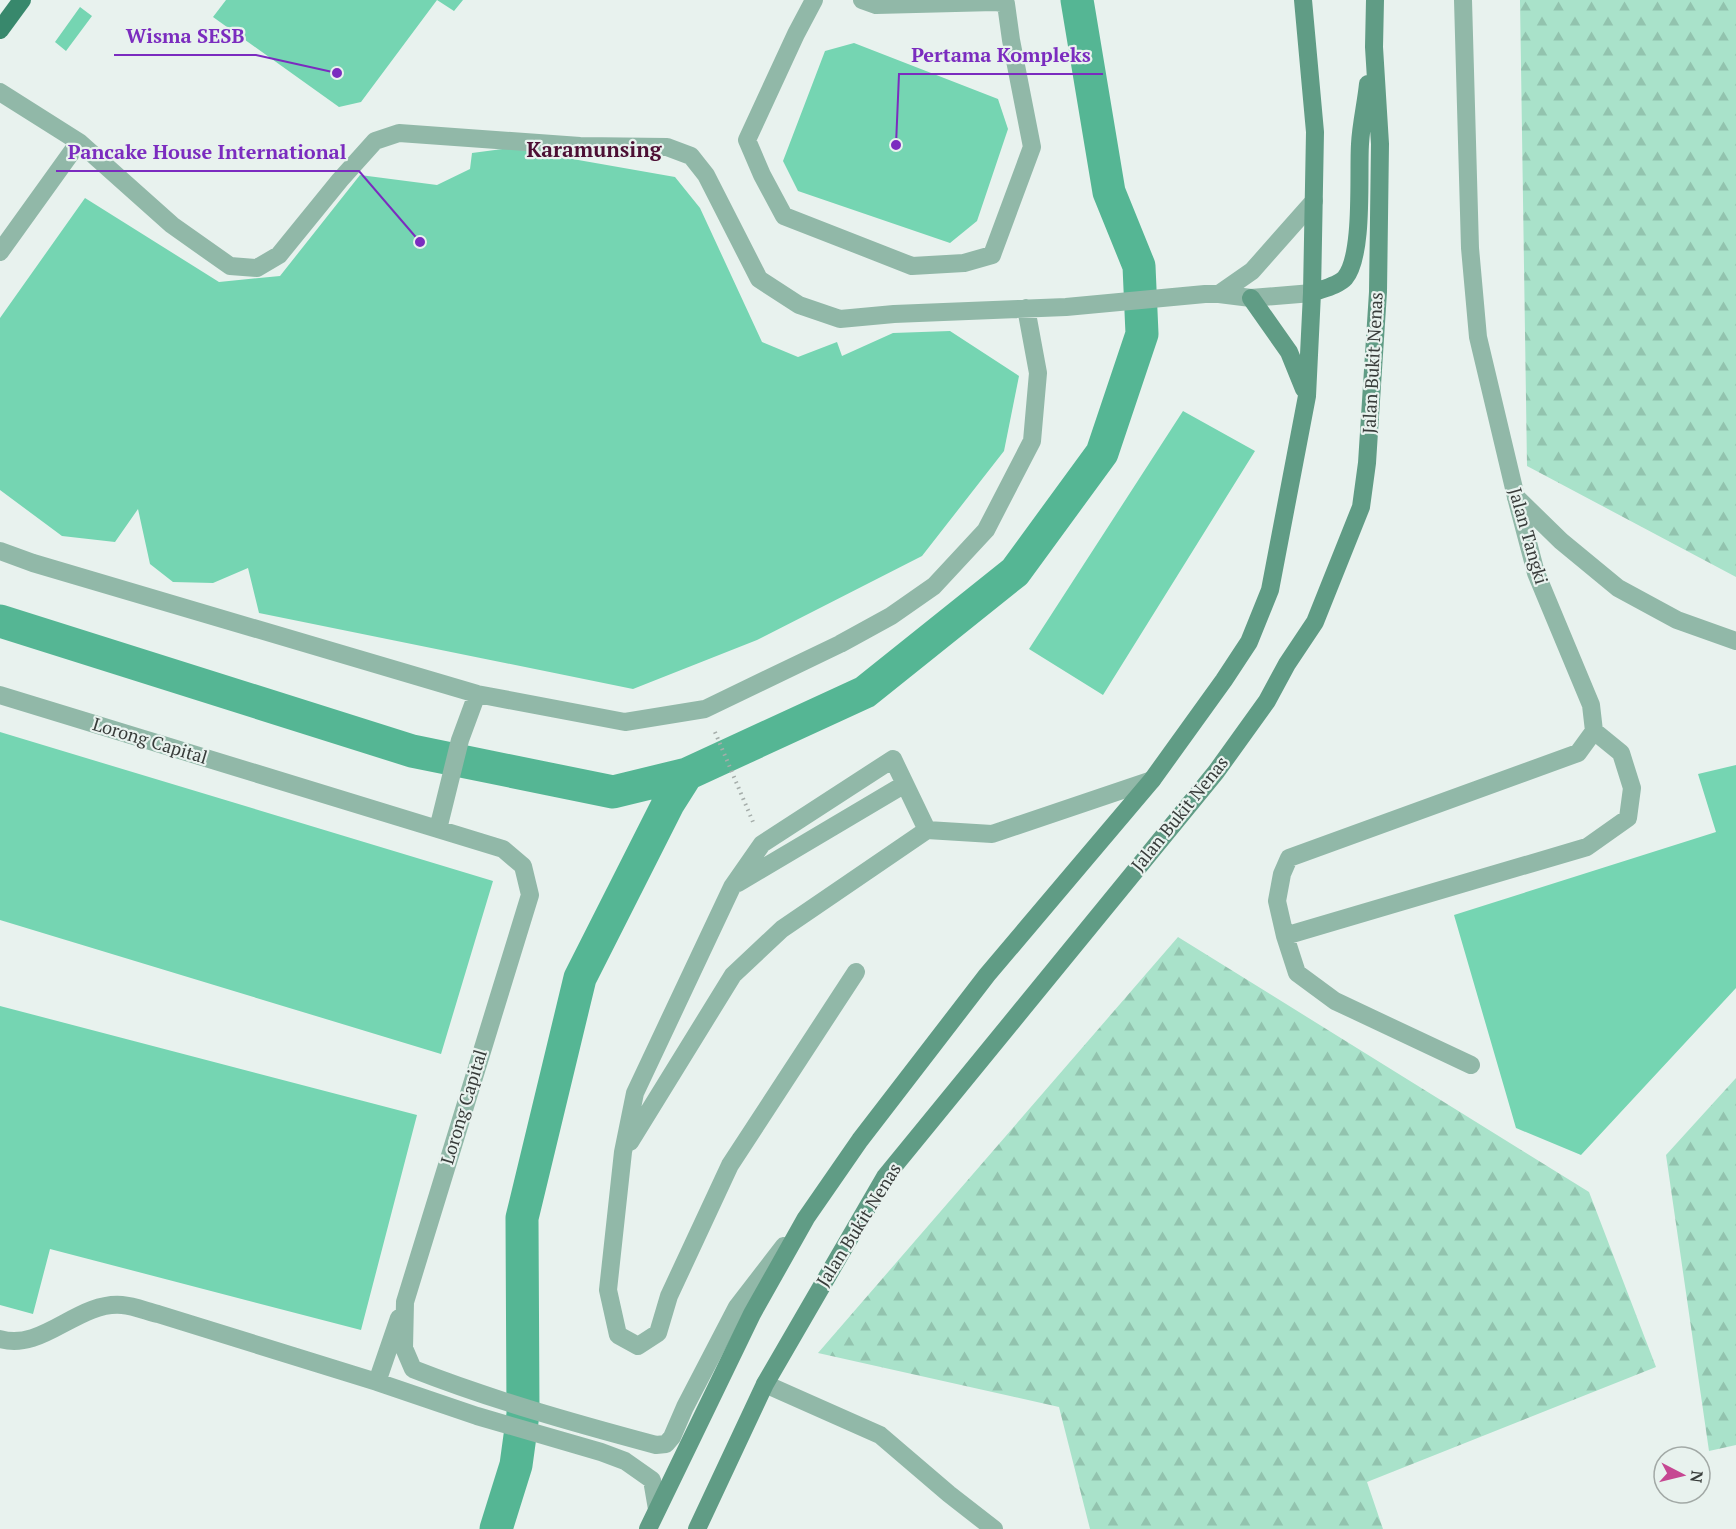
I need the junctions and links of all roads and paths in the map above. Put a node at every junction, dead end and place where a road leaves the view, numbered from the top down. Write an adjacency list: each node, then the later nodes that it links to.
1 (22, 0): 8 (main road)
2 (814, 0): 7 (street)
3 (862, 0): 7 (street)
4 (1303, 0): 12 (main road)
5 (1375, 0): 9 (main road, Jalan Bukit Nenas)
6 (1463, 0): 19 (street, Jalan Tangki)
7 (1006, 2)
8 (0, 30)
9 (1374, 47): 14 (main road); 40 (main road, Jalan Bukit Nenas)
10 (0, 92): 11 (street)
11 (79, 142): 13 (street); 17 (street)
12 (1314, 201): 14 (main road); 15 (street)
13 (0, 252)
14 (1312, 293): 16 (street); 18 (main road)
15 (1212, 294): 16 (street); 17 (street)
16 (1251, 298): 18 (main road)
17 (1026, 308): 24 (street)
18 (1307, 396): 26 (main road)
19 (1516, 497): 21 (street); 25 (street, Jalan Tangki)
20 (0, 551): 22 (street)
21 (1736, 641)
22 (477, 694): 24 (street); 29 (street)
23 (0, 695): 29 (street, Lorong Capital)
24 (705, 709): 28 (path)
25 (1594, 731): 32 (street); 32 (street)
26 (1152, 780): 30 (street); 36 (main road)
27 (904, 784): 30 (street); 31 (street); 31 (street)
28 (746, 804)
29 (438, 829): 37 (street, Lorong Capital)
30 (927, 830): 35 (street)
31 (732, 887): 35 (street)
32 (1285, 936): 34 (street)
33 (856, 972): 35 (street)
34 (1471, 1065)
35 (623, 1152)
36 (806, 1218): 37 (street, Lorong Capital); 41 (main road)
37 (405, 1302): 39 (street)
38 (0, 1339): 39 (street)
39 (377, 1382): 41 (street)
40 (765, 1384): 43 (main road, Jalan Bukit Nenas); 44 (street)
41 (657, 1509): 42 (main road)
42 (648, 1529)
43 (697, 1529)
44 (994, 1529)

